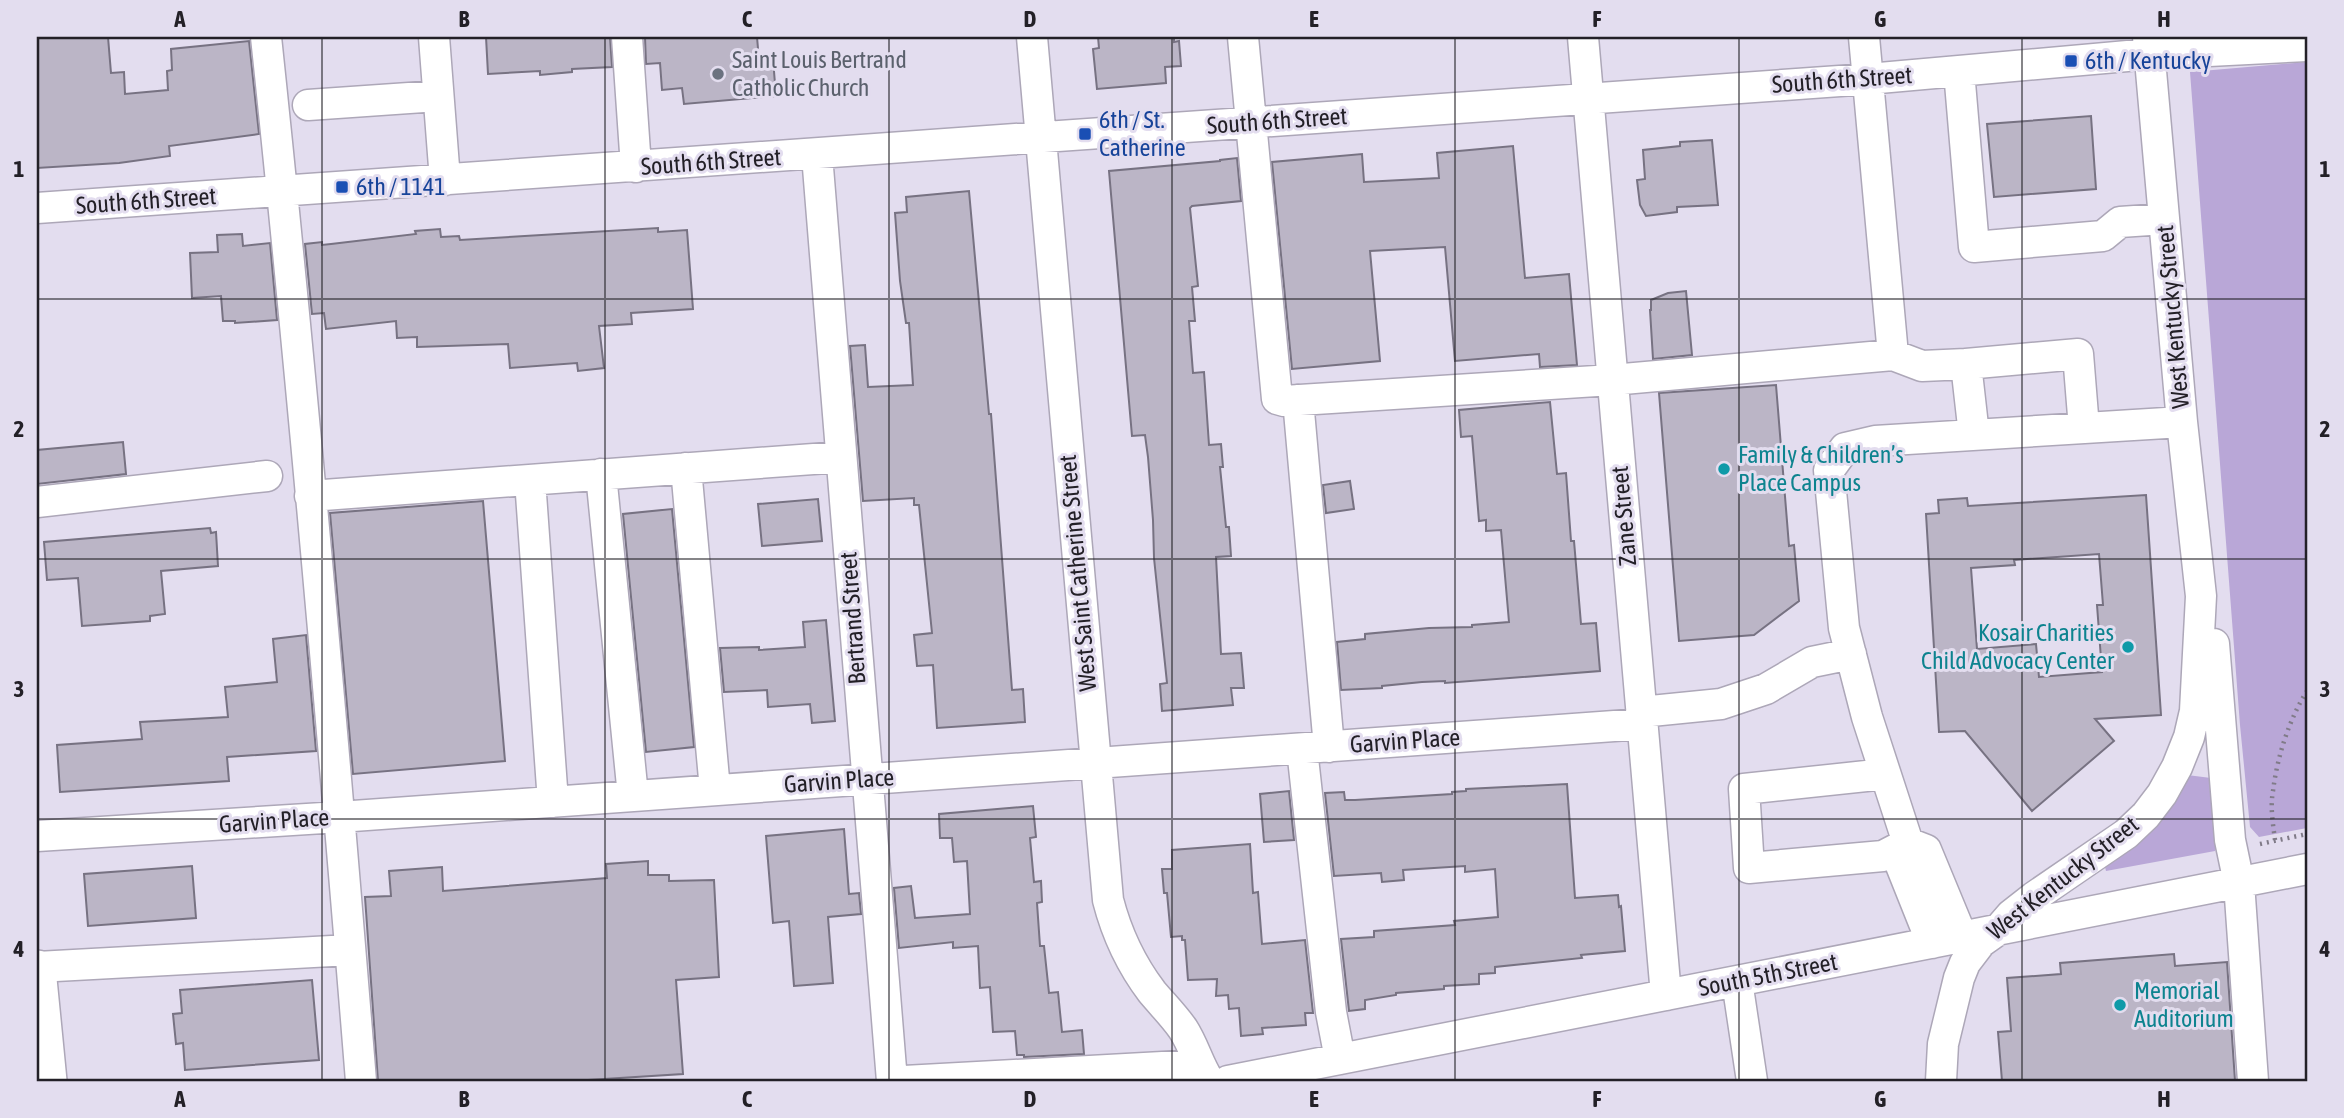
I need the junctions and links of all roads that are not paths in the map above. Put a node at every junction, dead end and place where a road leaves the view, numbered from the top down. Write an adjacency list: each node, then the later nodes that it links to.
1 (266, 37): 20 (street)
2 (434, 37): 12 (street)
3 (627, 37): 18 (street)
4 (1032, 37): 16 (street, West Saint Catherine Street)
5 (1243, 37): 15 (street)
6 (1583, 37): 13 (street, Zane Street)
7 (1864, 37): 11 (street)
8 (2149, 45): 9 (street, South 6th Street); 10 (street, South 6th Street); 22 (street, West Kentucky Street)
9 (2307, 46)
10 (1959, 71): 11 (street, South 6th Street); 22 (street)
11 (1868, 79): 13 (street, South 6th Street); 23 (street)
12 (438, 96): 14 (street); 19 (street)
13 (1588, 99): 15 (street, South 6th Street); 25 (street, Zane Street)
14 (307, 105)
15 (1250, 123): 16 (street, South 6th Street); 26 (street)
16 (1040, 138): 17 (street, South 6th Street); 41 (street, West Saint Catherine Street)
17 (817, 155): 18 (street, South 6th Street); 30 (street, Bertrand Street)
18 (636, 167): 19 (street, South 6th Street)
19 (445, 180): 20 (street, South 6th Street)
20 (282, 191): 21 (street, South 6th Street); 35 (street)
21 (37, 208)
22 (2164, 219): 27 (street, West Kentucky Street)
23 (1894, 355): 24 (street); 25 (street)
24 (1966, 364): 28 (street); 29 (street)
25 (1612, 380): 26 (street); 39 (street, Zane Street)
26 (1298, 400): 40 (street)
27 (2182, 422): 28 (street); 37 (street, West Kentucky Street)
28 (2084, 428): 29 (street)
29 (1974, 435): 38 (street)
30 (841, 457): 31 (street); 43 (street, Bertrand Street)
31 (686, 468): 32 (street); 44 (street)
32 (601, 474): 34 (street); 45 (street)
33 (267, 476): 36 (street)
34 (530, 480): 35 (street); 46 (street)
35 (310, 496): 47 (street)
36 (37, 502)
37 (2201, 596): 51 (street, West Kentucky Street); 52 (street, West Kentucky Street)
38 (1851, 654): 39 (street, Garvin Place); 42 (street)
39 (1641, 718): 40 (street, Garvin Place); 58 (street, Zane Street)
40 (1315, 748): 41 (street, Garvin Place); 59 (street)
41 (1095, 764): 43 (street, Garvin Place); 60 (street, West Saint Catherine Street)
42 (1885, 774): 49 (street); 49 (street)
43 (866, 779): 44 (street, Garvin Place); 63 (street, Bertrand Street)
44 (715, 790): 45 (street, Garvin Place)
45 (633, 796): 46 (street, Garvin Place)
46 (553, 802): 47 (street, Garvin Place)
47 (339, 817): 48 (street, Garvin Place); 55 (street)
48 (37, 836)
49 (1908, 843): 53 (street); 54 (street)
50 (2307, 869): 51 (street, South 5th Street)
51 (2239, 883): 52 (street, South 5th Street); 68 (street, West Kentucky Street)
52 (1998, 930): 53 (street, South 5th Street); 67 (street, West Kentucky Street)
53 (1962, 937): 54 (street, South 5th Street)
54 (1932, 943): 57 (street, South 5th Street)
55 (350, 950): 56 (street); 62 (street)
56 (37, 968): 61 (main road)
57 (1737, 981): 58 (street, South 5th Street); 66 (street)
58 (1666, 995): 59 (street, South 5th Street)
59 (1340, 1059): 65 (street, South 5th Street)
60 (1204, 1073): 64 (street)
61 (48, 1081)
62 (361, 1081)
63 (892, 1081)
64 (904, 1081)
65 (1228, 1081)
66 (1752, 1081)
67 (1941, 1081)
68 (2253, 1081)

